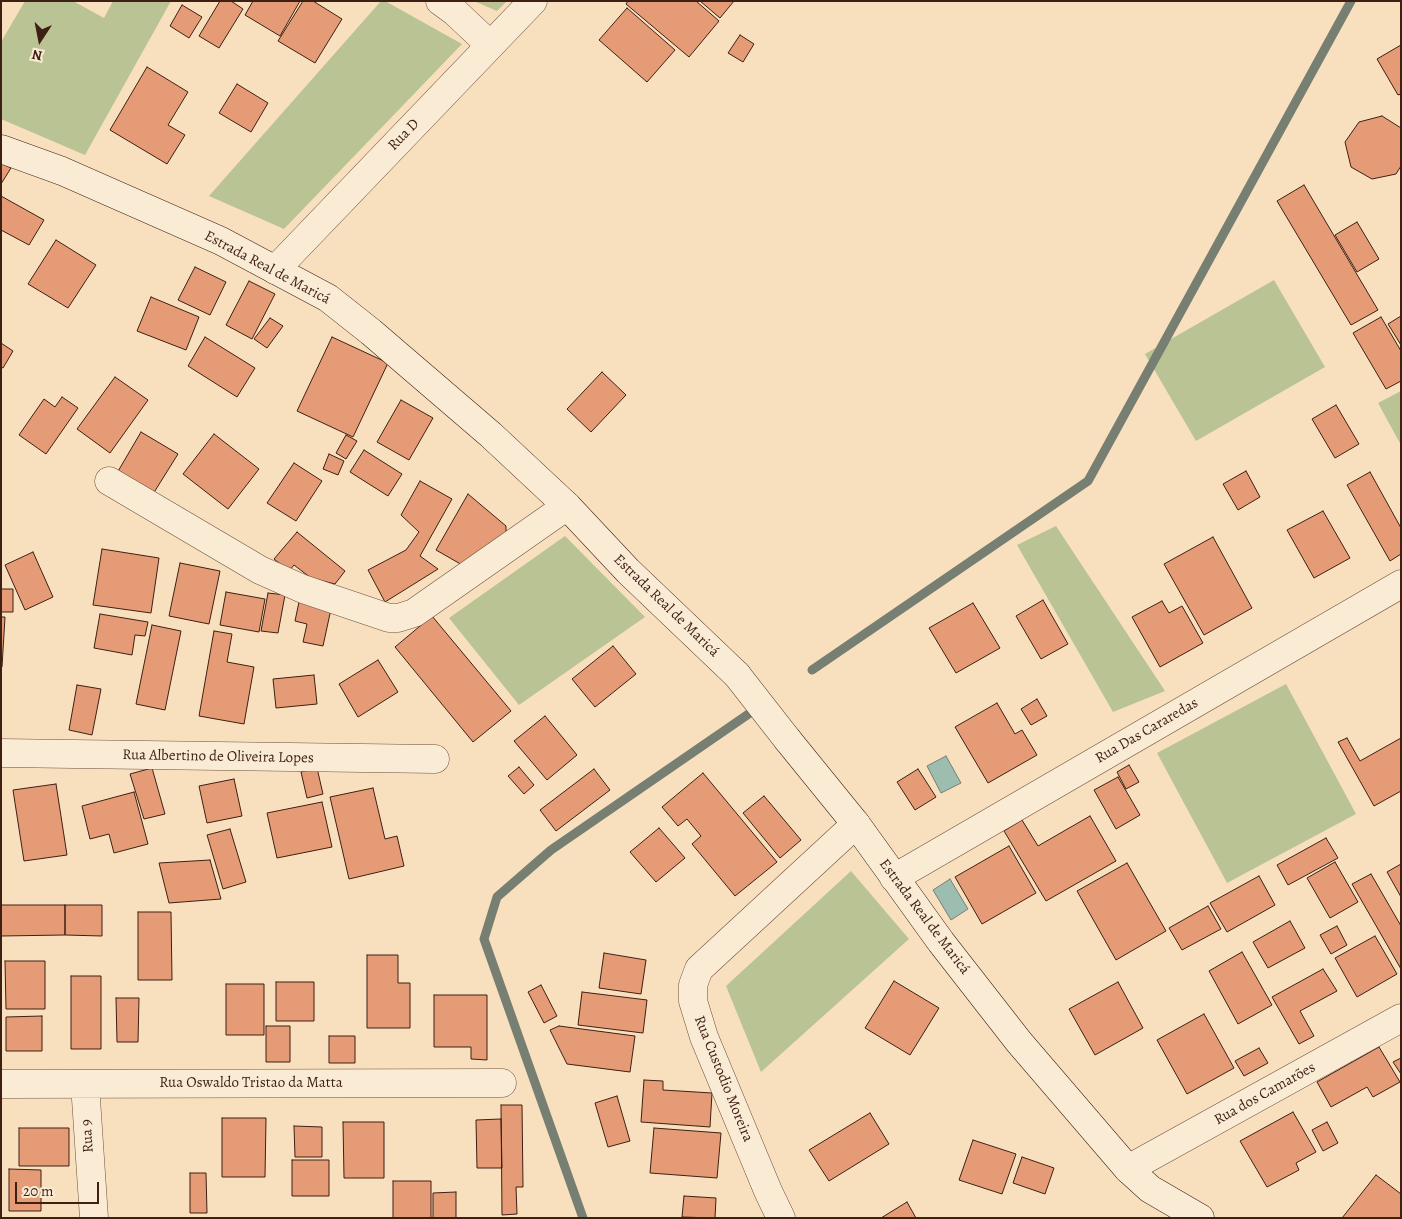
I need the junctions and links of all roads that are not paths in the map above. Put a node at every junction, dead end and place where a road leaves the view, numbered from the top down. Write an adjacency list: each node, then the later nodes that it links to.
1 (440, 1): 3 (street)
2 (532, 1): 3 (street, Rua D)
3 (490, 45): 5 (street, Rua D)
4 (1, 149): 5 (street, Estrada Real de Maricá)
5 (275, 270): 7 (street, Estrada Real de Maricá)
6 (109, 481): 7 (street)
7 (567, 506): 11 (street, Estrada Real de Maricá)
8 (1401, 584): 12 (street, Rua Das Cararedas)
9 (1, 753): 10 (street, Rua Albertino de Oliveira Lopes)
10 (435, 759)
11 (856, 824): 12 (street, Estrada Real de Maricá); 19 (street, Rua Custodio Moreira)
12 (894, 878): 17 (street, Estrada Real de Maricá)
13 (1401, 1018): 17 (street, Rua dos Camarões)
14 (502, 1083): 16 (street, Rua Oswaldo Tristao da Matta)
15 (1, 1084): 16 (street, Rua Oswaldo Tristao da Matta)
16 (84, 1084): 18 (street, Rua 9)
17 (1128, 1169): 20 (street, Estrada Real de Maricá)
18 (94, 1218)
19 (781, 1218)
20 (1200, 1218)

